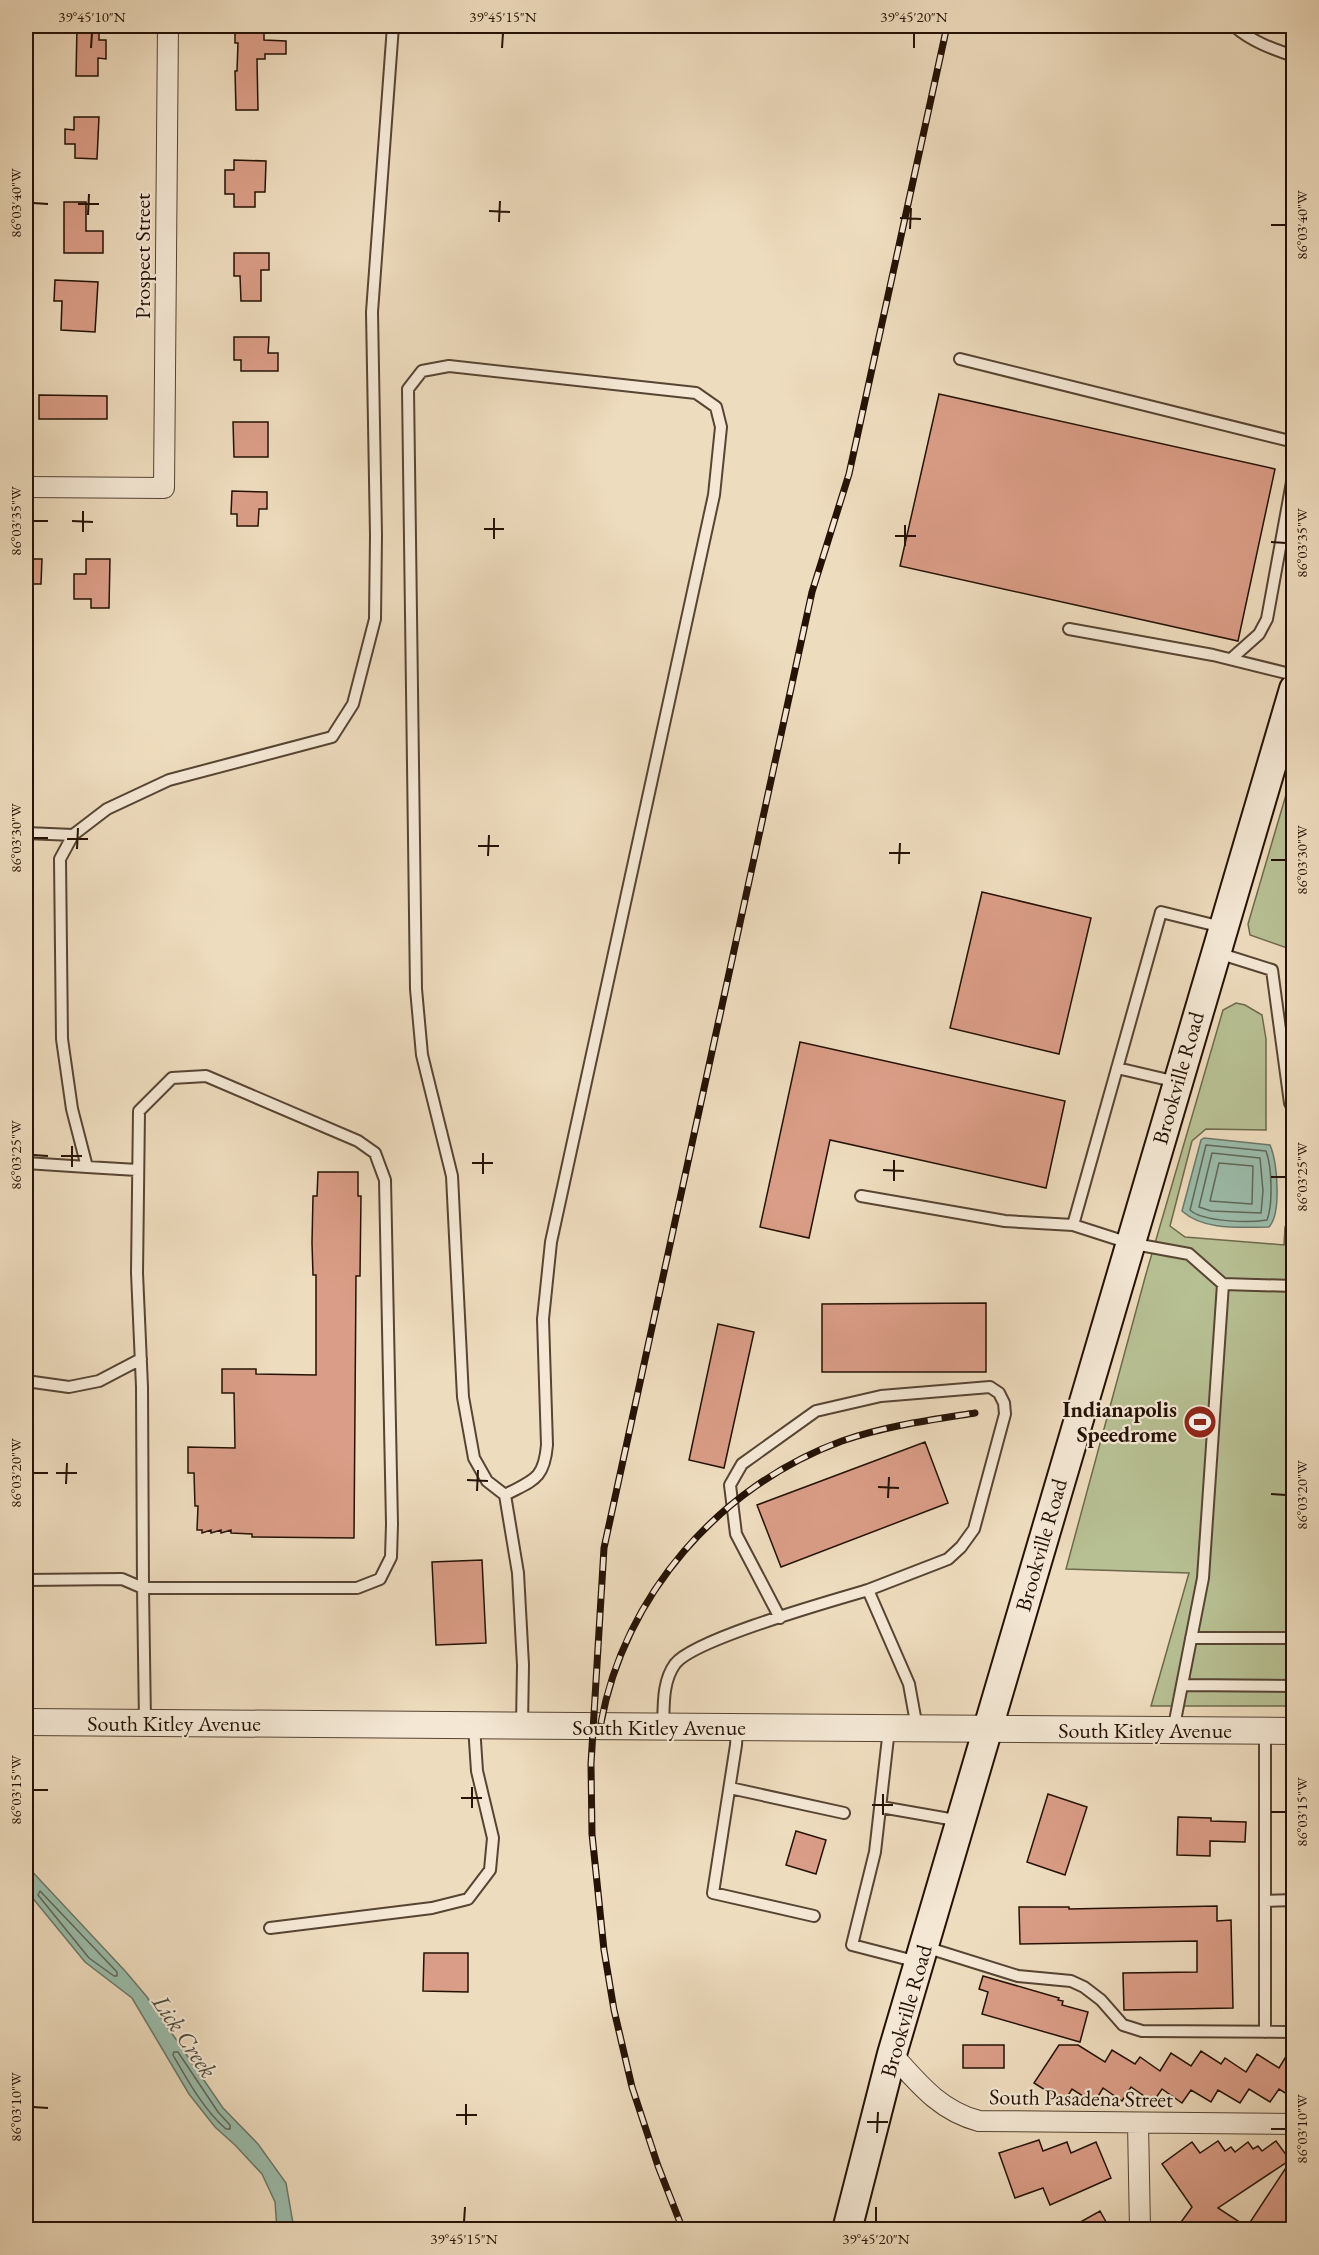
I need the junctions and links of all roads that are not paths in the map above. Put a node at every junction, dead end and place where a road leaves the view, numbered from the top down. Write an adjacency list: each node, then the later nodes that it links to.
1 (168, 26): 8 (street, Prospect Street)
2 (393, 26): 15 (lane)
3 (1234, 26): 4 (lane)
4 (1293, 56)
5 (960, 359): 6 (lane)
6 (1293, 442)
7 (1293, 471): 10 (lane)
8 (26, 487)
9 (1069, 629): 10 (lane)
10 (1231, 659): 11 (lane)
11 (1293, 675)
12 (1291, 706): 13 (main road, Brookville Road)
13 (1286, 742): 16 (main road, Brookville Road)
14 (26, 833): 15 (lane)
15 (73, 835): 21 (lane)
16 (1219, 940): 17 (lane); 18 (main road, Brookville Road); 19 (lane)
17 (1117, 1068): 18 (lane); 24 (lane)
18 (1177, 1082): 25 (main road, Brookville Road)
19 (1293, 1110)
20 (26, 1164): 21 (lane)
21 (87, 1167): 22 (lane)
22 (137, 1170): 28 (lane); 32 (lane)
23 (861, 1196): 24 (lane)
24 (1072, 1225): 25 (lane)
25 (1129, 1243): 26 (lane); 47 (main road, Brookville Road)
26 (1223, 1284): 27 (lane); 35 (lane)
27 (1293, 1286)
28 (141, 1359): 29 (lane); 32 (lane)
29 (26, 1380)
30 (505, 1495): 30 (lane); 42 (lane)
31 (26, 1580): 32 (lane)
32 (143, 1588): 40 (lane)
33 (867, 1590): 34 (lane); 34 (lane); 46 (lane)
34 (780, 1618): 43 (lane)
35 (1191, 1638): 36 (lane); 37 (lane)
36 (1293, 1638)
37 (1182, 1685): 38 (lane); 48 (lane)
38 (1293, 1686)
39 (26, 1722): 40 (street, South Kitley Avenue)
40 (145, 1723): 41 (street, South Kitley Avenue)
41 (474, 1725): 42 (street, South Kitley Avenue); 58 (lane)
42 (522, 1726): 43 (street, South Kitley Avenue)
43 (663, 1727): 44 (street, South Kitley Avenue)
44 (737, 1727): 45 (street, South Kitley Avenue); 51 (lane)
45 (889, 1728): 46 (street, South Kitley Avenue); 52 (lane)
46 (918, 1729): 47 (street, South Kitley Avenue)
47 (987, 1729): 48 (street, South Kitley Avenue); 54 (main road, Brookville Road)
48 (1173, 1731): 49 (street, South Kitley Avenue)
49 (1265, 1731): 50 (street, South Kitley Avenue); 56 (lane)
50 (1293, 1731)
51 (730, 1788): 53 (lane); 57 (lane)
52 (881, 1807): 54 (lane); 59 (lane)
53 (844, 1813)
54 (961, 1821): 59 (main road, Brookville Road)
55 (1293, 1900): 56 (lane)
56 (1265, 1901): 60 (lane)
57 (814, 1916)
58 (270, 1928)
59 (922, 1955): 60 (lane); 62 (main road, Brookville Road)
60 (1265, 2032): 61 (lane)
61 (1293, 2032)
62 (892, 2054): 63 (street, South Pasadena Street); 65 (main road, Brookville Road)
63 (1138, 2123): 64 (street, South Pasadena Street); 66 (street)
64 (1293, 2124)
65 (847, 2229)
66 (1140, 2229)

